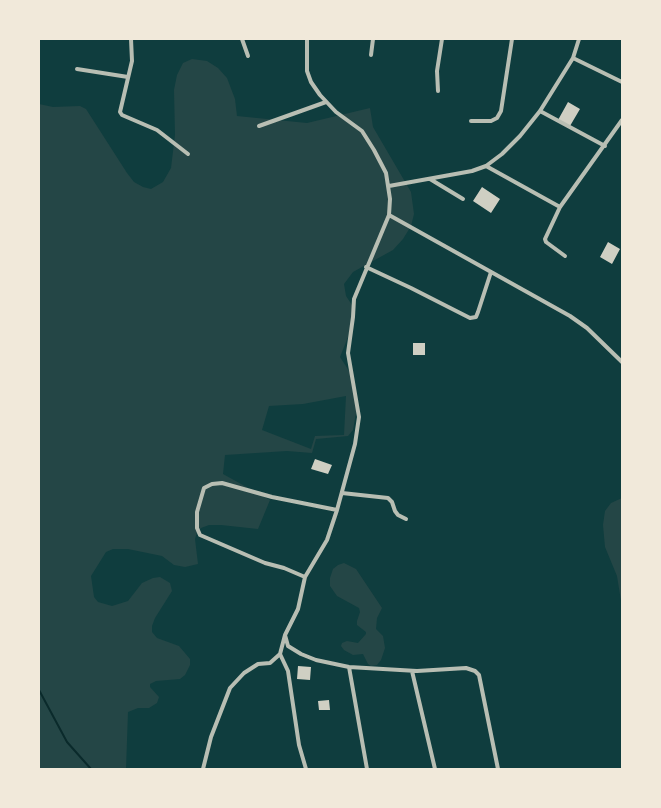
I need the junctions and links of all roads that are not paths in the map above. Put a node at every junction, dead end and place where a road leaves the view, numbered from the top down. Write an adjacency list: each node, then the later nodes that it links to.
1 (131, 39): 12 (street)
2 (242, 39): 8 (street)
3 (307, 39): 15 (street)
4 (373, 39): 9 (street)
5 (442, 39): 14 (street)
6 (512, 39): 18 (street)
7 (579, 39): 10 (street)
8 (248, 56)
9 (371, 56)
10 (573, 58): 13 (street); 16 (street)
11 (77, 69): 12 (street)
12 (128, 78): 21 (street)
13 (622, 82)
14 (438, 91)
15 (326, 102): 19 (street); 24 (street)
16 (540, 111): 20 (street); 22 (street)
17 (622, 120): 20 (street)
18 (471, 121)
19 (259, 126)
20 (605, 146): 26 (street)
21 (188, 154)
22 (486, 166): 23 (street); 26 (street)
23 (430, 179): 24 (street); 25 (street)
24 (389, 186): 27 (street)
25 (463, 198)
26 (560, 207): 28 (street)
27 (389, 215): 29 (street); 30 (street)
28 (565, 256)
29 (366, 267): 30 (street); 32 (street)
30 (491, 272): 31 (street)
31 (622, 362)
32 (342, 493): 33 (street); 34 (street)
33 (337, 510): 35 (street); 35 (street)
34 (406, 519)
35 (305, 577): 36 (street)
36 (285, 635): 37 (street); 38 (street)
37 (280, 654): 40 (street); 41 (street)
38 (349, 667): 39 (street); 42 (street)
39 (412, 671): 43 (street); 44 (street)
40 (203, 769)
41 (306, 769)
42 (367, 769)
43 (435, 769)
44 (498, 769)

